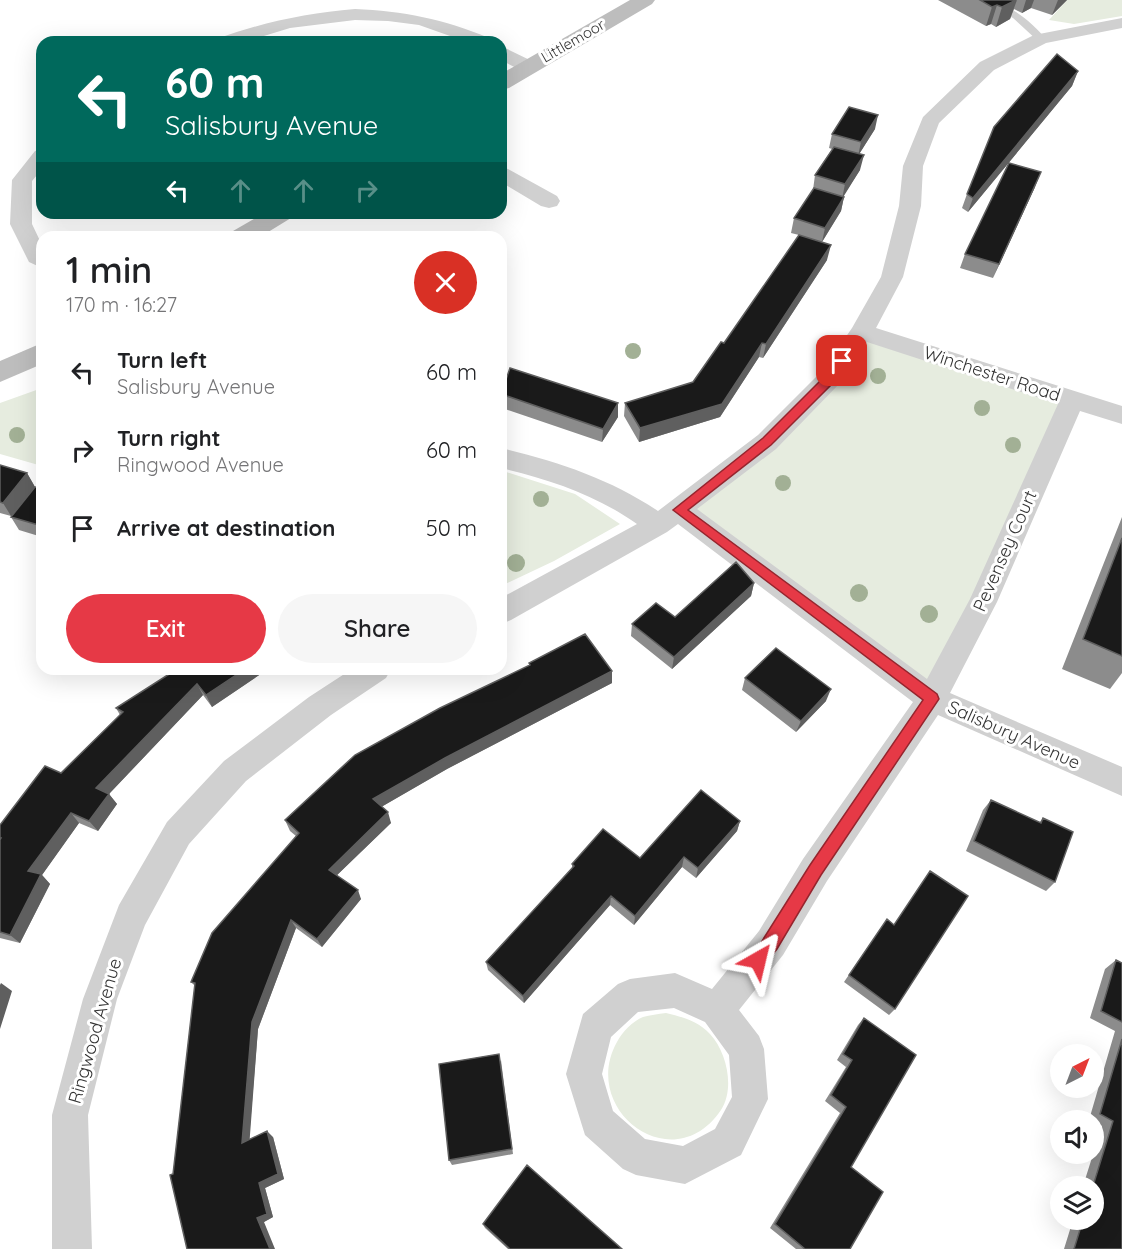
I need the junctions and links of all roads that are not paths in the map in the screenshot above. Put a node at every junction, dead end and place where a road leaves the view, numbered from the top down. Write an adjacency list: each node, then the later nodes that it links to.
1 (645, 0): 8 (main road, Littlemoor)
2 (985, 0): 6 (lane)
3 (1122, 23): 6 (street)
4 (246, 36): 5 (street)
5 (471, 36)
6 (1041, 39): 16 (street)
7 (507, 55): 8 (street)
8 (528, 67): 9 (main road, Littlemoor)
9 (507, 79)
10 (36, 162): 15 (street)
11 (507, 176): 12 (street)
12 (549, 201)
13 (272, 219): 14 (main road)
14 (252, 231)
15 (36, 253)
16 (862, 332): 19 (street, Winchester Road); 22 (street)
17 (36, 356): 18 (main road)
18 (0, 372)
19 (1072, 400): 20 (street, Winchester Road); 25 (street, Pevensey Court)
20 (1122, 415)
21 (507, 459): 22 (street)
22 (668, 517): 23 (street); 25 (street, Salisbury Avenue)
23 (507, 609)
24 (367, 675): 28 (street, Ringwood Avenue)
25 (932, 699): 26 (street, Salisbury Avenue); 27 (street, Pevensey Court)
26 (1122, 782)
27 (717, 1010): 27 (street)
28 (72, 1249)

